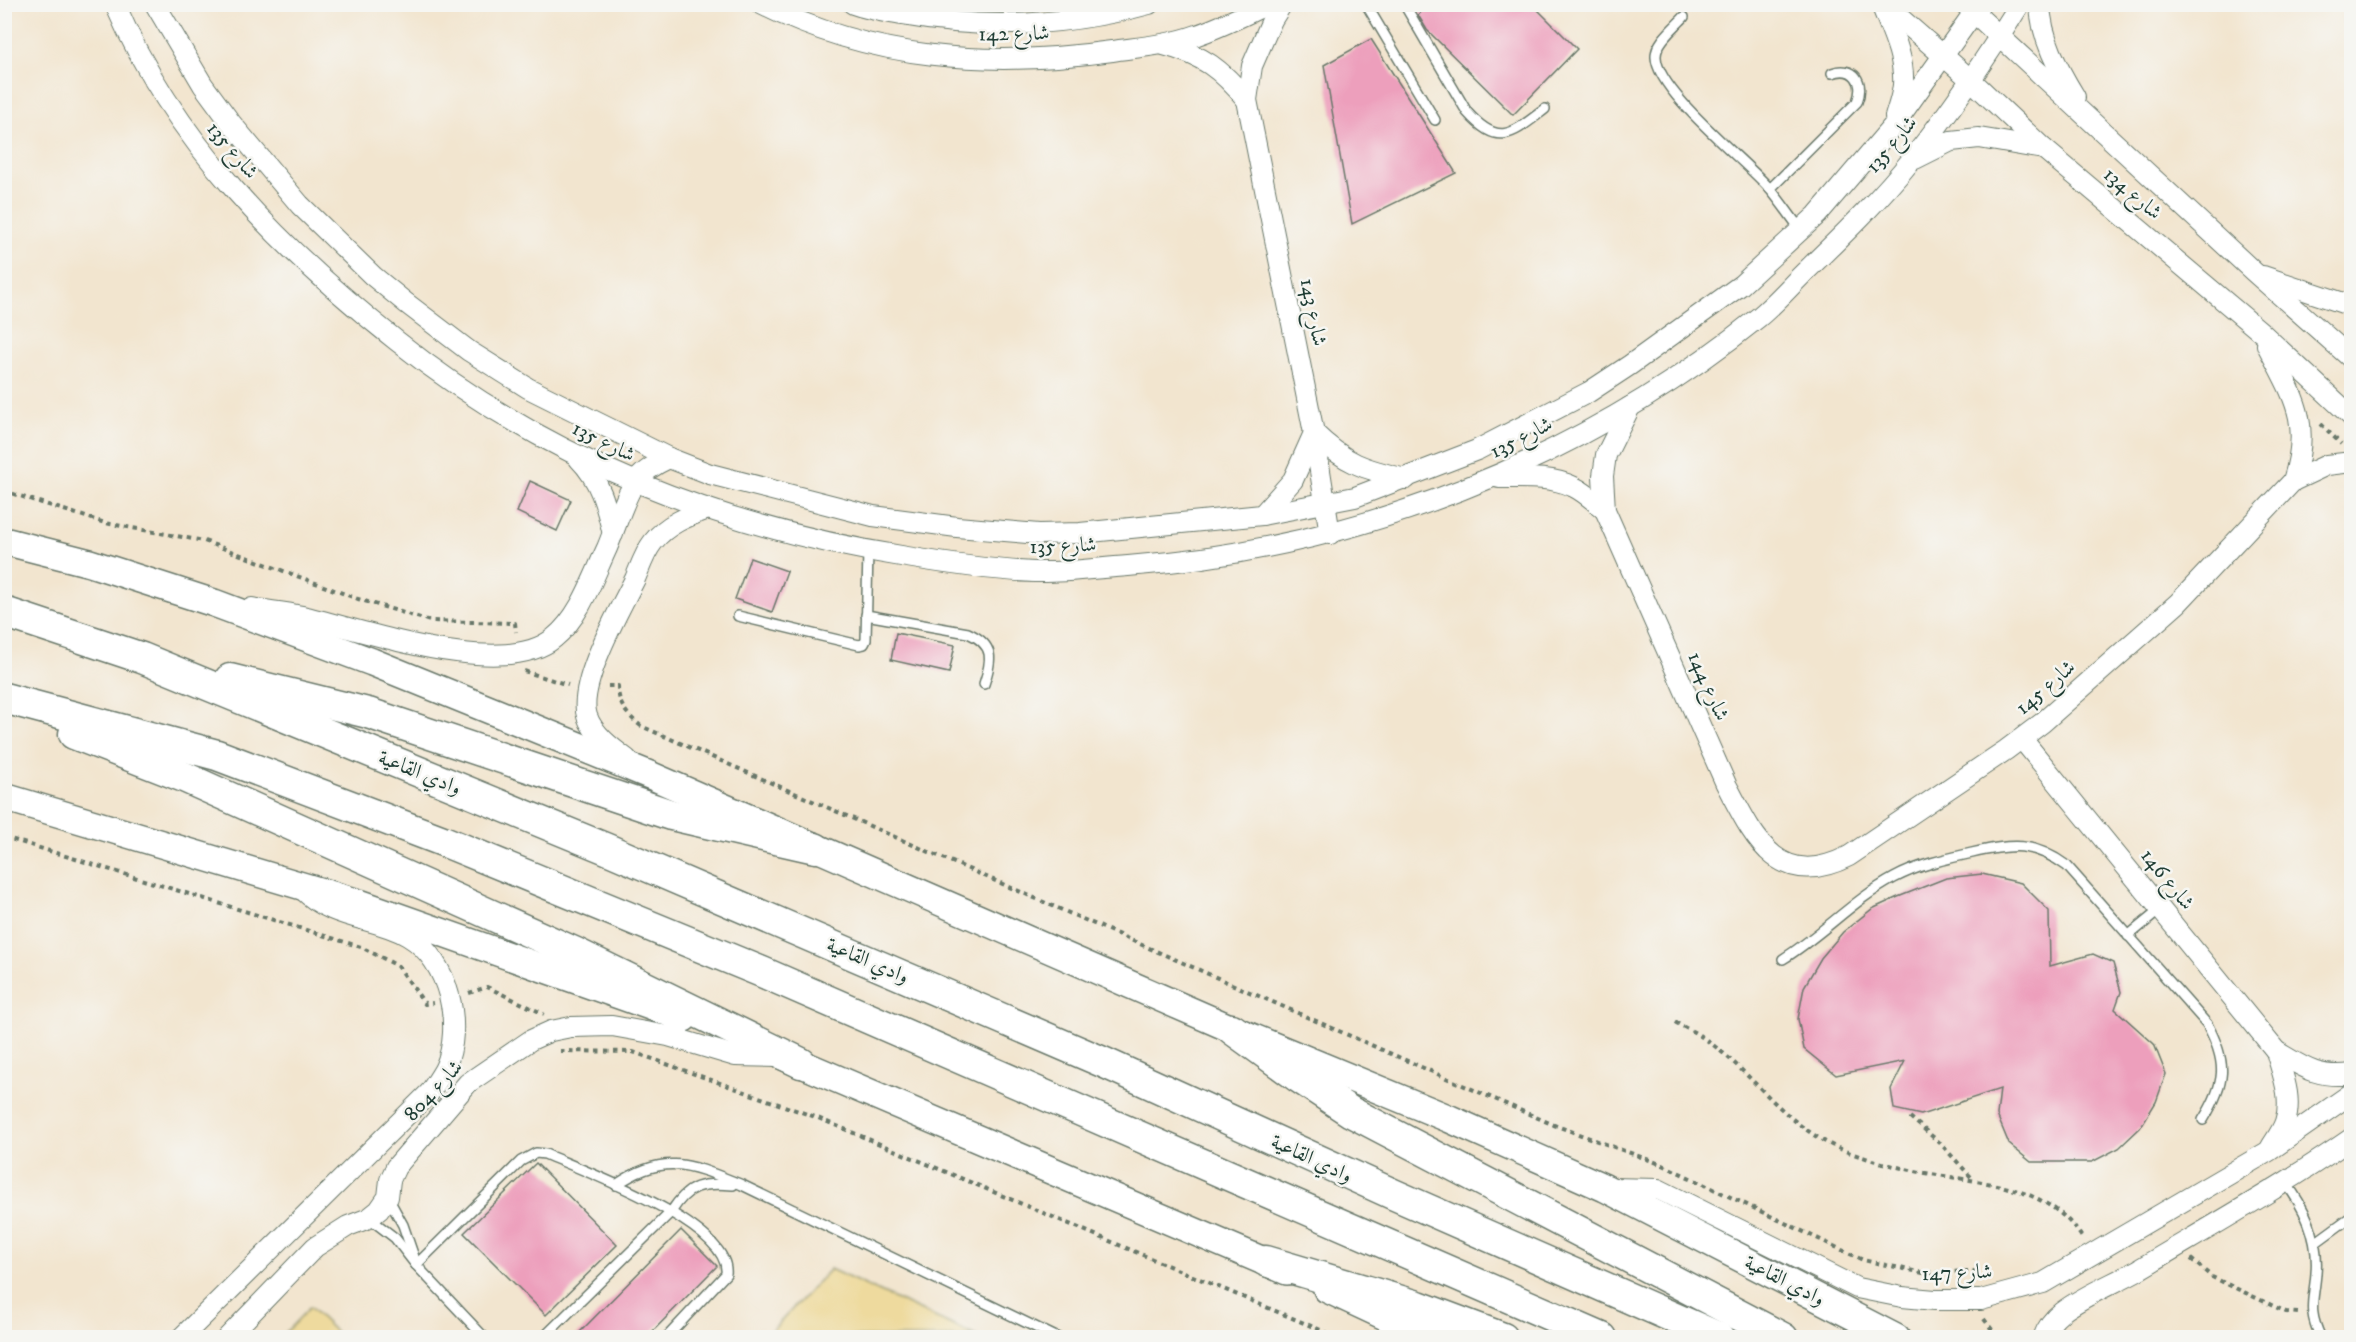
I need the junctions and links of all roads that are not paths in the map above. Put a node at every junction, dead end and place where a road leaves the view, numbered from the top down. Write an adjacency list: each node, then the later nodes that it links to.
1 (115, 4): 36 (street, شارع 135)
2 (155, 4): 37 (street, شارع 135)
3 (761, 4): 16 (street, شارع 142)
4 (853, 4): 5 (street, شارع 142)
5 (1149, 4)
6 (1268, 4): 16 (street, شارع 142)
7 (1282, 4): 20 (street, شارع 143)
8 (1366, 4): 22 (lane)
9 (1404, 4): 21 (lane)
10 (1882, 4): 17 (street, شارع 134); 24 (street)
11 (2020, 4): 15 (street, شارع 135)
12 (2040, 4): 23 (street)
13 (1973, 8): 15 (street, شارع 134); 17 (street, شارع 135)
14 (1684, 17): 27 (lane)
15 (2000, 36): 19 (street, شارع 135); 23 (street, شارع 134)
16 (1161, 44): 20 (street, شارع 143)
17 (1944, 57): 19 (street, شارع 134); 24 (street, شارع 135)
18 (1832, 73): 27 (lane)
19 (1971, 80): 25 (street, شارع 134); 26 (street, شارع 135)
20 (1247, 100): 35 (street, شارع 143)
21 (1545, 109)
22 (1435, 120)
23 (2089, 120): 29 (street, شارع 134)
24 (1893, 126): 28 (street, شارع 135)
25 (2044, 149): 26 (street); 31 (street, شارع 134)
26 (1910, 161): 33 (street, شارع 135)
27 (1770, 189): 28 (lane)
28 (1801, 230): 40 (street, شارع 135)
29 (2254, 272): 30 (street); 32 (street, شارع 134)
30 (2352, 306)
31 (2261, 332): 34 (street, شارع 134); 41 (street, شارع 145)
32 (2352, 359)
33 (1630, 407): 39 (street, شارع 135); 45 (street, شارع 144)
34 (2352, 417)
35 (1314, 433): 40 (street); 43 (street, شارع 143); 46 (street)
36 (575, 455): 42 (street, شارع 135); 47 (street)
37 (669, 458): 42 (street, وادي القاعية); 46 (street, شارع 135)
38 (2351, 462): 41 (street, شارع 145)
39 (1493, 478): 45 (street, شارع 144); 48 (street, شارع 135)
40 (1406, 479): 43 (street, شارع 135)
41 (2293, 481): 59 (street, شارع 145)
42 (634, 482): 44 (street, شارع 135); 47 (street, وادي القاعية)
43 (1325, 504): 46 (street, شارع 135); 48 (street, شارع 143)
44 (708, 509): 50 (street, شارع 135); 60 (street, وادي القاعية)
45 (1605, 510): 63 (street, شارع 144)
46 (1262, 515)
47 (613, 534): 51 (street, وادي القاعية)
48 (1330, 534): 50 (street, شارع 135)
49 (4, 542): 51 (street, وادي القاعية)
50 (868, 551): 53 (lane)
51 (214, 603): 60 (street, وادي القاعية)
52 (4, 612): 55 (main road, وادي القاعية)
53 (866, 615): 54 (lane); 56 (lane)
54 (738, 616)
55 (142, 658): 62 (main road); 98 (main road, وادي القاعية)
56 (984, 684)
57 (4, 698): 97 (main road)
58 (4, 706): 70 (main road)
59 (2022, 739): 63 (street, شارع 145); 65 (street, شارع 146)
60 (652, 776): 62 (street, وادي القاعية)
61 (4, 797): 64 (street)
62 (815, 848): 68 (street, وادي القاعية)
63 (1789, 865)
64 (297, 884): 70 (street); 88 (street, شارع 804)
65 (2161, 909): 66 (lane); 69 (street, شارع 146)
66 (2128, 936): 67 (lane); 73 (lane)
67 (1783, 960)
68 (1232, 1029): 79 (street, وادي القاعية); 99 (main road)
69 (2276, 1050): 71 (street, شارع 146); 75 (street, شارع 146)
70 (793, 1060): 80 (street, شارع 804); 85 (street)
71 (2352, 1074)
72 (2352, 1093): 75 (street, شارع 147)
73 (2203, 1120)
74 (2352, 1138): 76 (street)
75 (2270, 1151): 79 (street, شارع 147)
76 (2285, 1182): 84 (lane); 101 (street)
77 (616, 1185): 78 (lane); 81 (lane); 86 (lane)
78 (742, 1185): 81 (lane); 93 (lane)
79 (1605, 1188): 100 (street, وادي القاعية)
80 (388, 1197): 83 (street, شارع 804); 86 (lane)
81 (671, 1212): 91 (lane); 92 (lane)
82 (2352, 1216): 84 (lane)
83 (369, 1218): 86 (lane); 89 (street, شارع 804)
84 (2315, 1243): 102 (lane)
85 (1266, 1261): 87 (street); 96 (main road)
86 (417, 1264): 90 (lane)
87 (1389, 1318): 94 (street); 95 (street)
88 (181, 1338)
89 (227, 1338)
90 (486, 1338)
91 (543, 1338)
92 (666, 1338)
93 (1058, 1338)
94 (1422, 1338)
95 (1432, 1338)
96 (1503, 1338)
97 (1602, 1338)
98 (1720, 1338)
99 (1783, 1338)
100 (1896, 1338)
101 (2043, 1338)
102 (2321, 1338)

